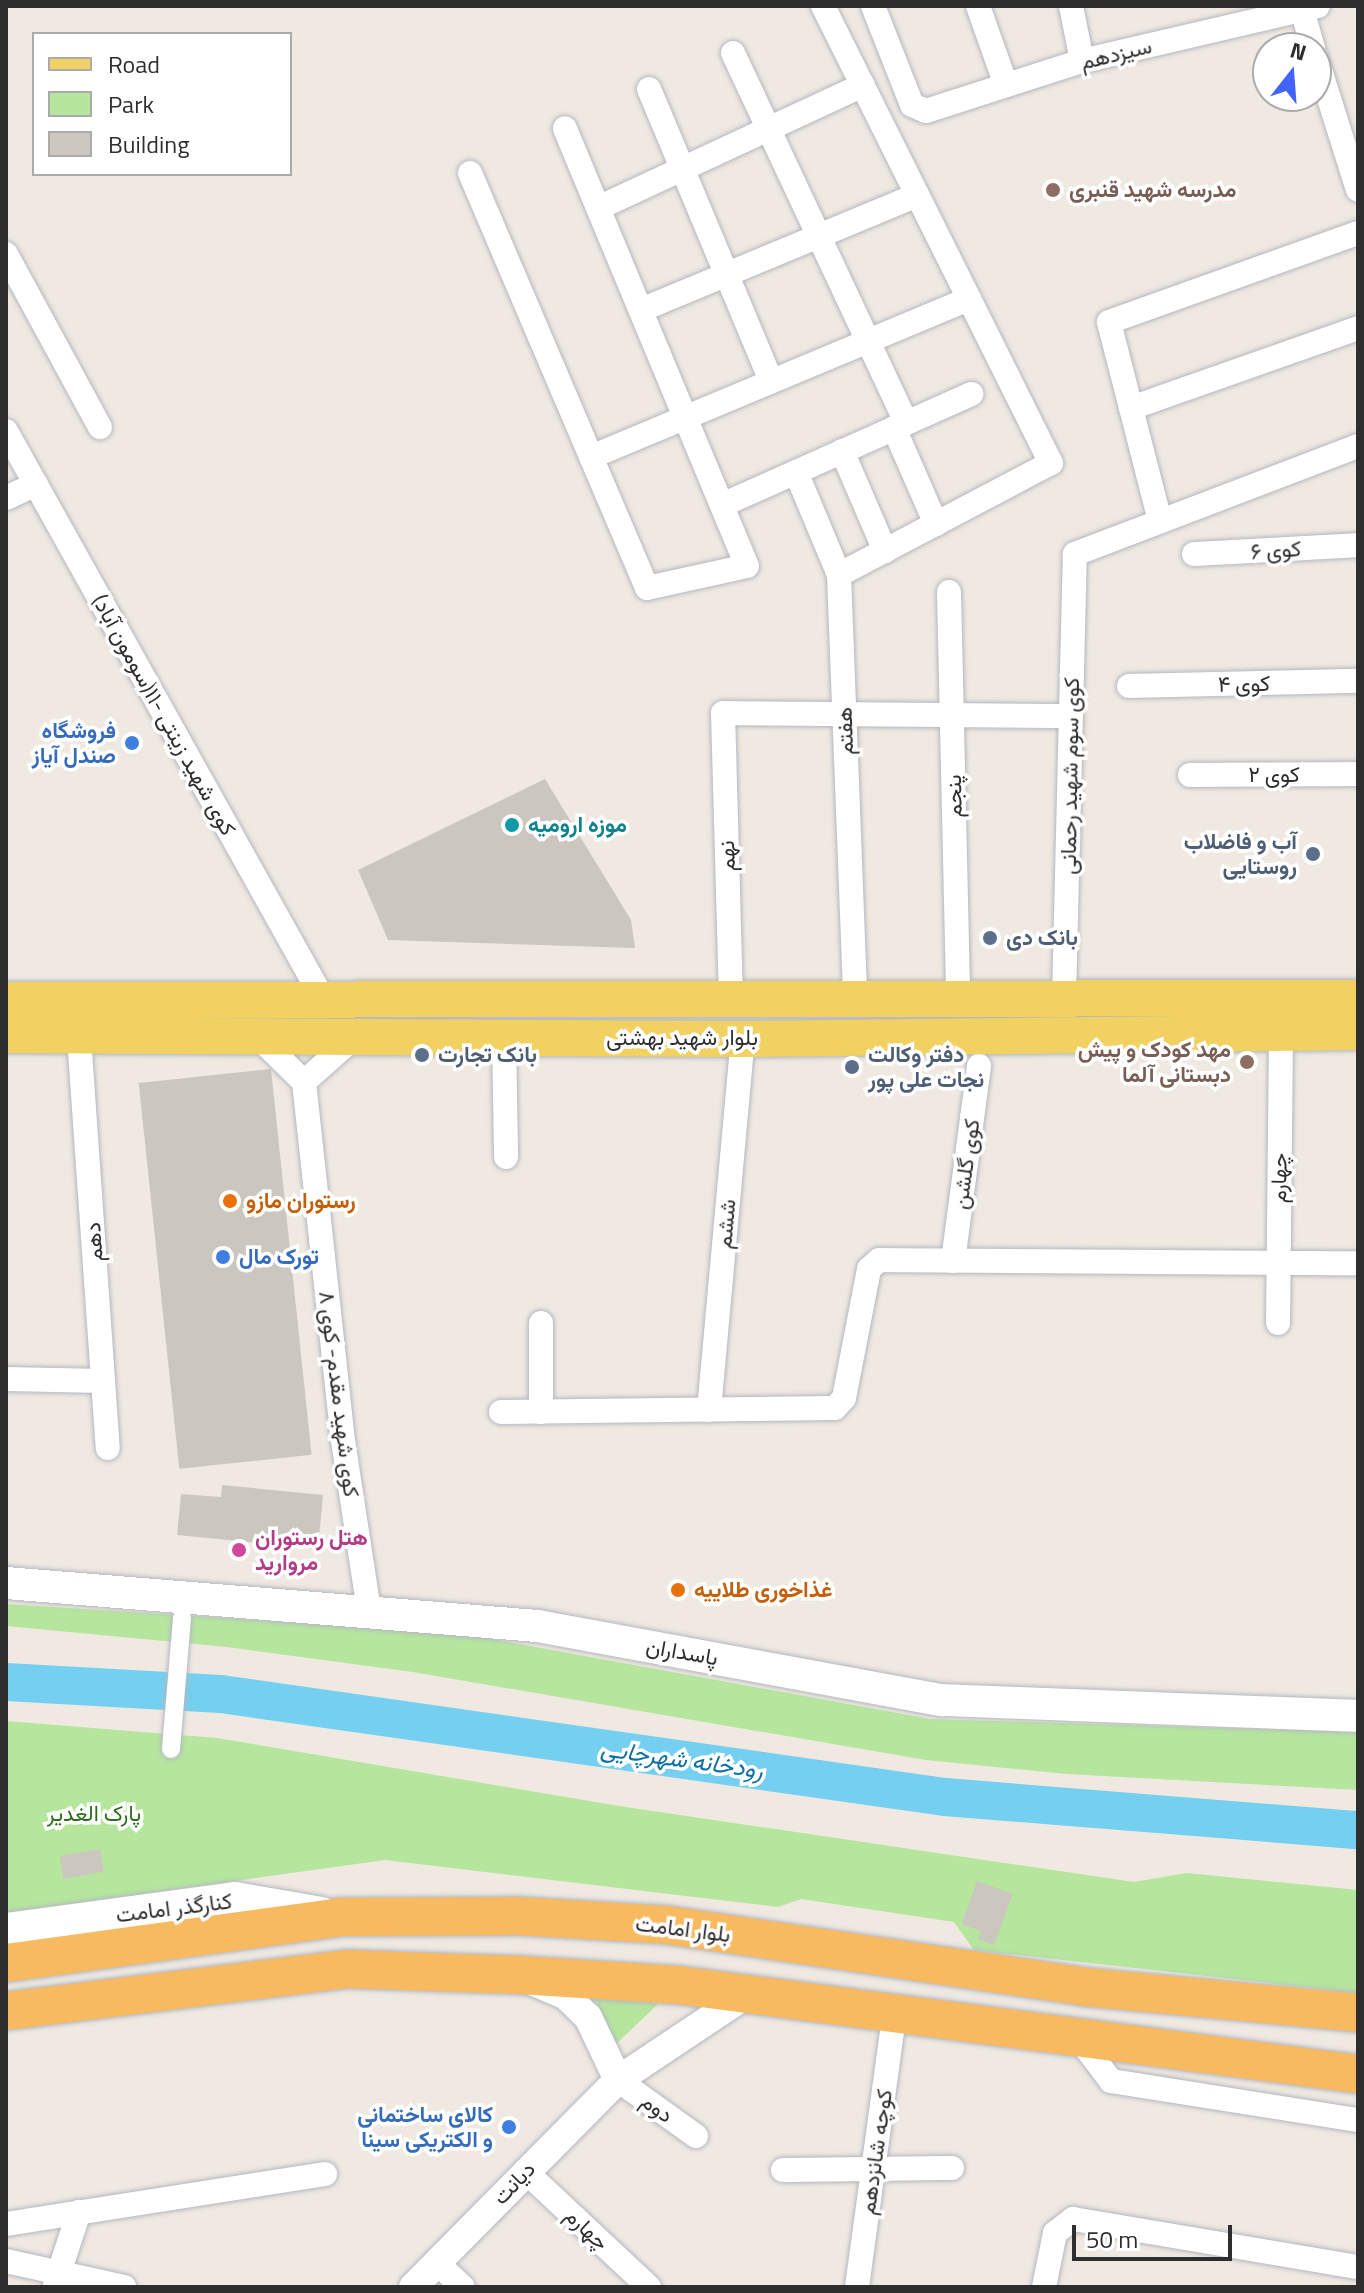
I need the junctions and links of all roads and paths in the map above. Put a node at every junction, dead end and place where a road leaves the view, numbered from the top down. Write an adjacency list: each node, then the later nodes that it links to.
1 (823, 6): 9 (street)
2 (873, 6): 10 (street, سیزدهم)
3 (978, 6): 10 (street)
4 (1071, 6): 8 (street)
5 (1307, 8): 6 (street); 8 (street, سیزدهم)
6 (1311, 32)
7 (733, 53): 14 (street)
8 (1082, 61): 10 (street, سیزدهم)
9 (863, 85): 14 (street); 18 (street)
10 (1006, 85)
11 (649, 89): 15 (street)
12 (1332, 108): 17 (street)
13 (565, 128): 19 (street)
14 (768, 129): 15 (street); 21 (street)
15 (682, 169): 19 (street); 23 (street)
16 (470, 173): 37 (street)
17 (1358, 190)
18 (917, 195): 21 (street); 24 (street)
19 (598, 208): 25 (street)
20 (1358, 233): 30 (street)
21 (819, 236): 23 (street); 27 (street)
22 (6, 254): 33 (street)
23 (726, 274): 25 (street); 28 (street)
24 (969, 299): 27 (street); 43 (street)
25 (641, 310): 31 (street)
26 (1358, 328): 30 (street)
27 (868, 341): 28 (street); 32 (street)
28 (771, 381): 31 (street)
29 (971, 394): 32 (street)
30 (1131, 408): 42 (street)
31 (686, 417): 37 (street); 41 (street)
32 (900, 426): 36 (street); 43 (street)
33 (100, 427)
34 (6, 431): 39 (street, کوی شهید زینتی -۱۱(سومون آباد))
35 (1358, 446): 42 (street)
36 (842, 451): 38 (street); 45 (street)
37 (591, 457): 41 (street)
38 (796, 472): 41 (street); 47 (street, هفتم)
39 (36, 484): 40 (street); 58 (street, کوی شهید زینتی -۱۱(سومون آباد))
40 (6, 498)
41 (722, 505)
42 (1160, 521): 53 (street, کوی سوم شهید رحمانی)
43 (936, 524): 45 (street)
44 (1358, 545): 46 (street, کوی ۶)
45 (885, 551): 47 (street)
46 (1194, 554)
47 (839, 575): 51 (street, هفتم)
48 (949, 592): 52 (street, پنجم)
49 (1358, 681): 50 (street, کوی ۴)
50 (1129, 686)
51 (844, 713): 52 (street); 59 (street, نهم); 60 (street, هفتم)
52 (952, 715): 53 (street); 61 (street, پنجم)
53 (1071, 716): 56 (street, کوی سوم شهید رحمانی)
54 (1358, 774): 55 (street, کوی ۲)
55 (1190, 775)
56 (1064, 998): 57 (main road, بلوار شهید بهشتی); 61 (main road, بلوار شهید بهشتی)
57 (1358, 998)
58 (323, 999): 59 (main road, بلوار شهید بهشتی); 62 (main road, بلوار شهید بهشتی)
59 (731, 999): 60 (main road, بلوار شهید بهشتی)
60 (855, 999): 61 (main road, بلوار شهید بهشتی)
61 (958, 999)
62 (6, 1000)
63 (1281, 1032): 64 (main road, بلوار شهید بهشتی); 70 (main road, بلوار شهید بهشتی); 75 (street, چهارم)
64 (1358, 1032)
65 (358, 1034): 67 (main road, بلوار شهید بهشتی); 69 (main road, بلوار شهید بهشتی); 72 (street)
66 (6, 1035): 68 (main road, بلوار شهید بهشتی)
67 (256, 1035): 68 (main road, بلوار شهید بهشتی); 72 (street)
68 (79, 1037): 80 (street, دهم)
69 (504, 1037): 70 (main road, بلوار شهید بهشتی); 73 (street)
70 (743, 1039): 81 (street, ششم)
71 (979, 1066): 74 (street, کوی گلشن)
72 (304, 1082): 86 (street, کوی شهید مقدم- کوی ۸)
73 (506, 1157)
74 (953, 1261): 75 (street); 81 (street)
75 (1277, 1263): 76 (street); 78 (street, چهارم)
76 (1358, 1263)
77 (541, 1323): 83 (street)
78 (1278, 1323)
79 (6, 1379): 80 (street)
80 (103, 1381): 84 (street, دهم)
81 (709, 1410): 83 (street)
82 (501, 1412): 83 (street)
83 (541, 1412)
84 (108, 1448)
85 (6, 1583): 86 (main road, پاسداران)
86 (369, 1611): 88 (main road, پاسداران)
87 (182, 1617): 89 (street)
88 (1358, 1716)
89 (171, 1749)
90 (341, 1917): 91 (main road, کنارگذر امامت); 92 (highway, بلوار امامت); 96 (highway, بلوار امامت)
91 (6, 1929)
92 (6, 1963)
93 (519, 1975): 94 (highway); 95 (highway); 100 (street)
94 (747, 1994): 97 (highway); 100 (street, دیانت)
95 (6, 2011)
96 (1358, 2013)
97 (894, 2016): 98 (highway); 104 (street, کوچه شانزدهم)
98 (1080, 2040): 99 (highway); 101 (street)
99 (1358, 2074)
100 (618, 2080): 102 (street, دوم); 106 (street, دیانت)
101 (1358, 2120)
102 (696, 2136)
103 (952, 2168): 104 (street)
104 (874, 2169): 105 (street); 118 (street, کوچه شانزدهم)
105 (783, 2170)
106 (525, 2171): 111 (street, دیانت); 117 (street, چهارم)
107 (325, 2174): 108 (street)
108 (79, 2212): 109 (street); 113 (street)
109 (6, 2224)
110 (6, 2261): 113 (street)
111 (437, 2263): 115 (street, دیانت); 116 (street)
112 (1358, 2267): 119 (street)
113 (56, 2280): 114 (street)
114 (124, 2287)
115 (413, 2287)
116 (463, 2287)
117 (649, 2287)
118 (857, 2287)
119 (1044, 2287)

